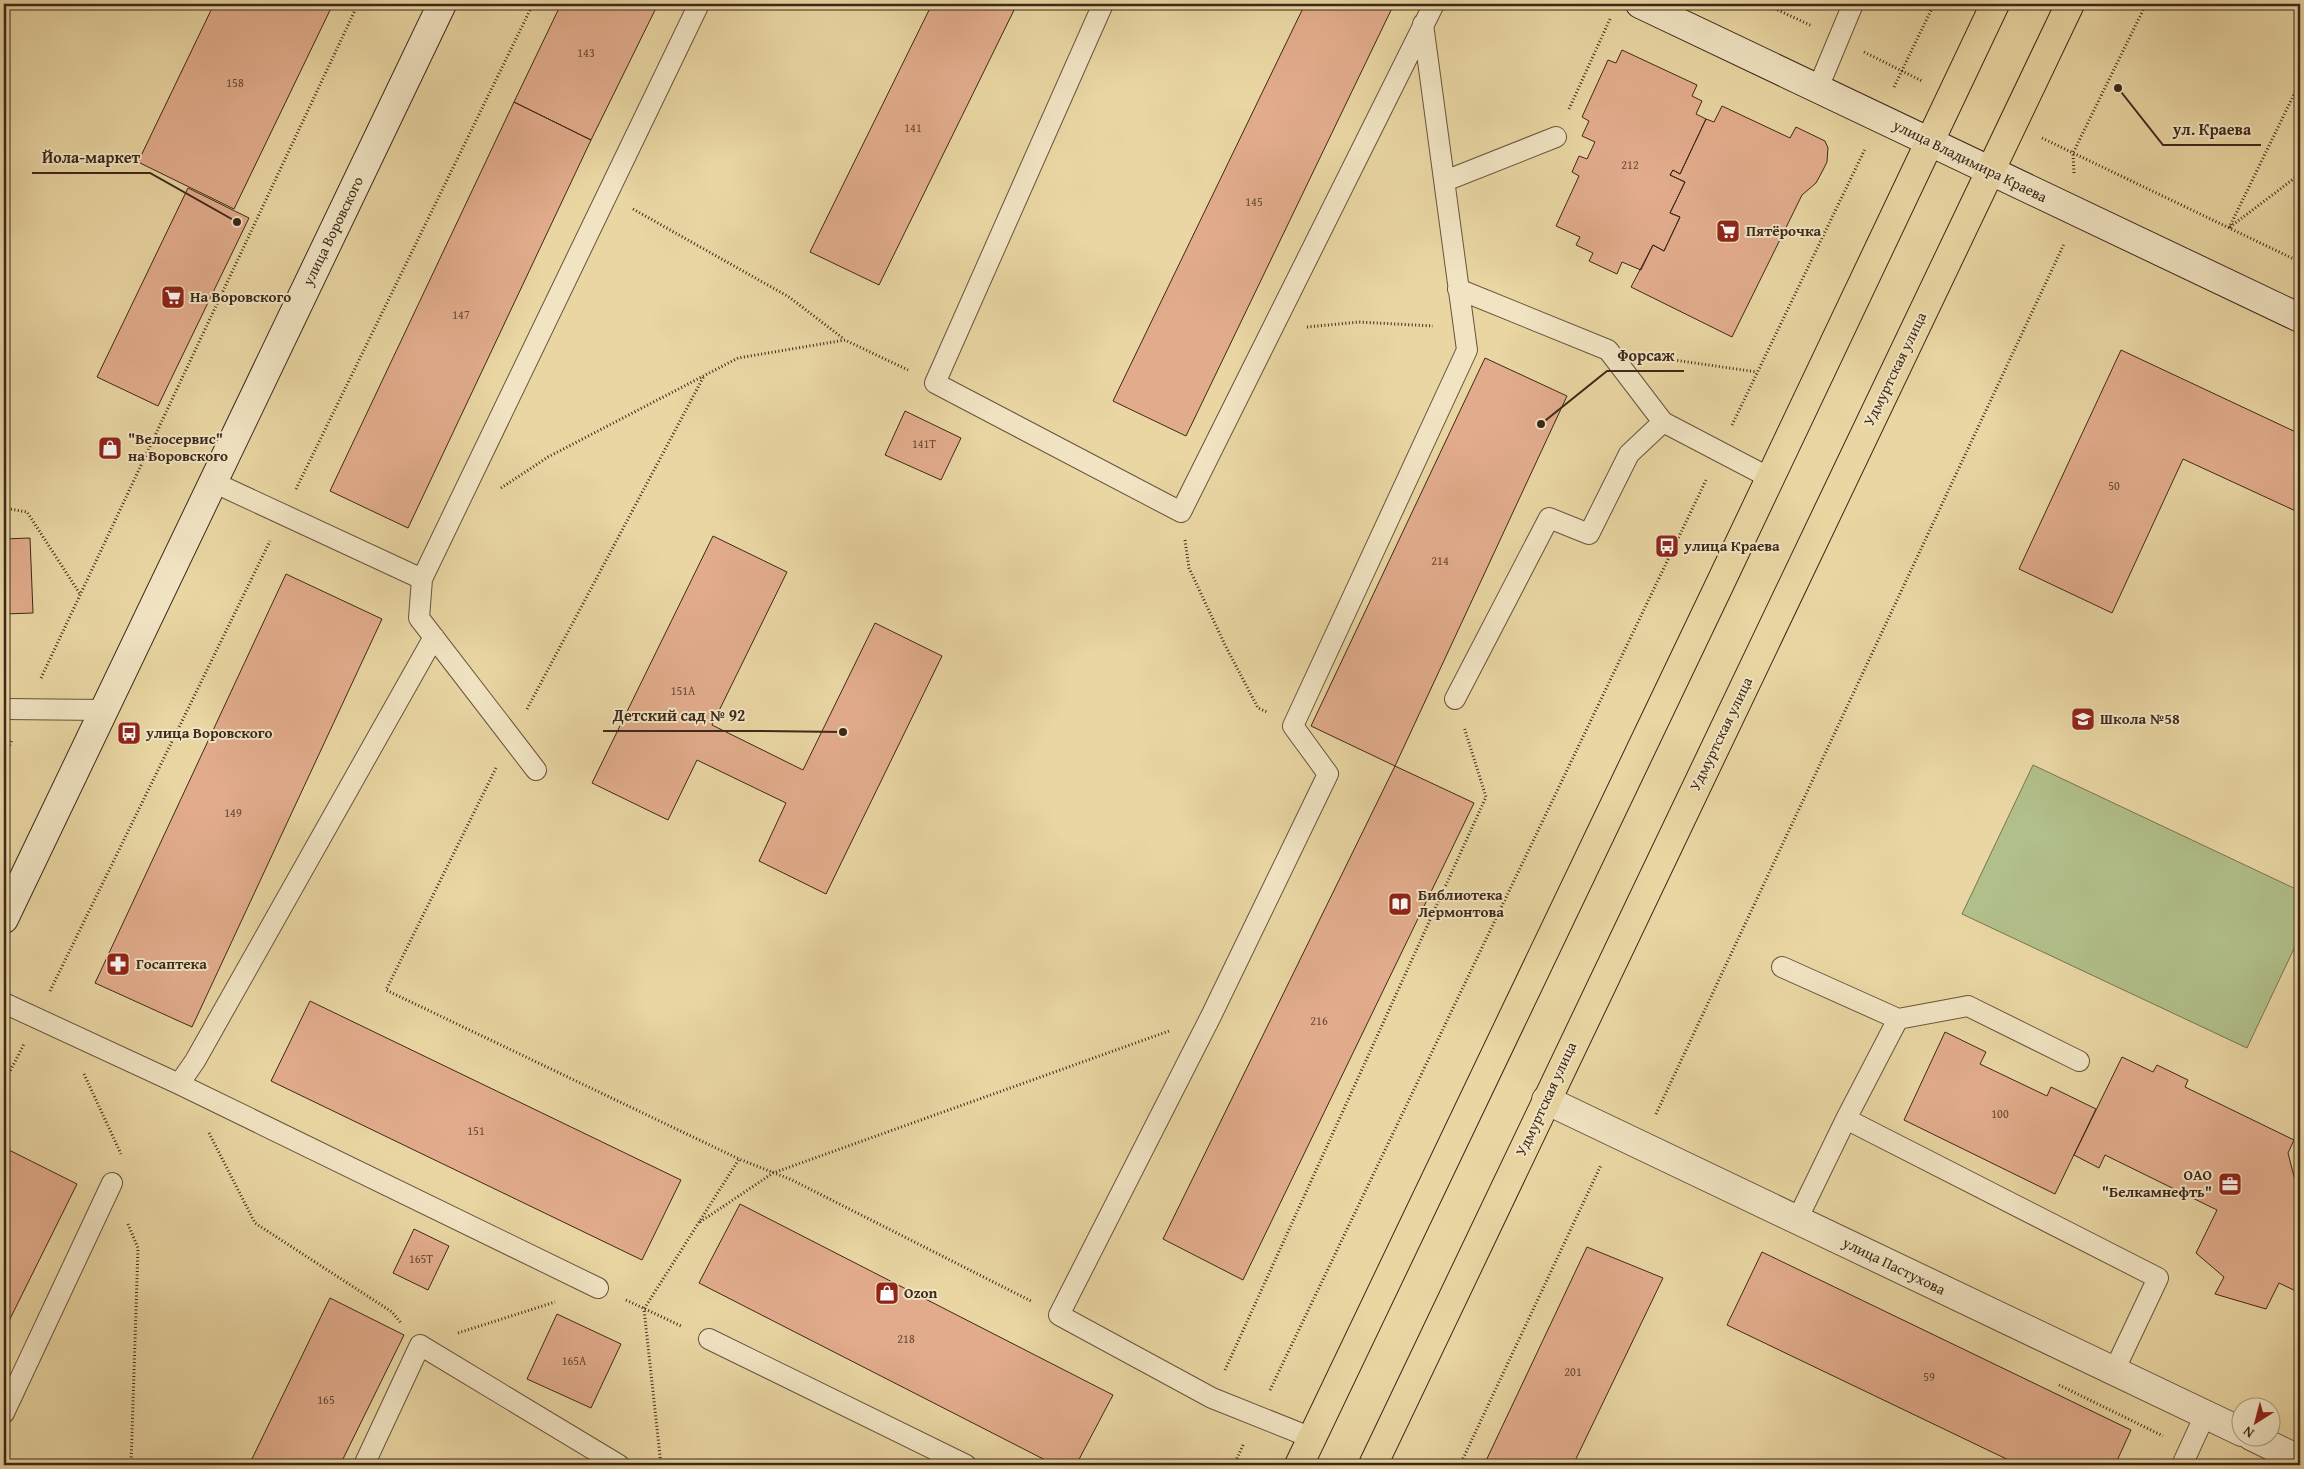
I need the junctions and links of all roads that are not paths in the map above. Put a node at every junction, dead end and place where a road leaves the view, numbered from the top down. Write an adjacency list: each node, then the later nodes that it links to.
1 (442, 4): 19 (street, улица Воровского)
2 (699, 4): 20 (lane)
3 (1103, 4): 9 (lane)
4 (1434, 4): 9 (lane)
5 (1640, 4): 10 (street, улица Владимира Краева)
6 (1853, 4): 10 (lane)
7 (1995, 4): 12 (main road)
8 (2070, 4): 13 (main road, Удмуртская улица)
9 (1424, 24): 14 (lane)
10 (1818, 88): 12 (street, улица Владимира Краева)
11 (1556, 137): 14 (lane)
12 (1929, 140): 13 (street, улица Владимира Краева); 18 (main road)
13 (1990, 170): 16 (street, улица Владимира Краева); 32 (main road, Удмуртская улица)
14 (1445, 181): 15 (lane)
15 (1458, 289): 17 (lane); 42 (lane)
16 (2300, 318)
17 (1663, 422): 18 (lane); 22 (lane)
18 (1770, 478): 42 (main road)
19 (213, 482): 20 (lane); 24 (street, улица Воровского)
20 (422, 578): 21 (lane)
21 (434, 637): 25 (lane); 31 (lane)
22 (1455, 699)
23 (4, 709): 24 (lane)
24 (104, 710): 26 (street, улица Воровского)
25 (536, 770)
26 (4, 919)
27 (1782, 967): 29 (lane)
28 (4, 1003): 31 (lane)
29 (1898, 1019): 30 (lane); 33 (lane)
30 (2078, 1061)
31 (179, 1084): 36 (lane)
32 (1546, 1100): 35 (street, улица Пастухова); 49 (main road, Удмуртская улица)
33 (1846, 1119): 35 (lane); 38 (lane)
34 (112, 1183): 39 (lane)
35 (1797, 1220): 38 (street, улица Пастухова)
36 (598, 1288)
37 (709, 1340): 47 (lane)
38 (2114, 1371): 40 (street, улица Пастухова)
39 (4, 1412)
40 (2205, 1415): 41 (street, улица Пастухова); 50 (lane)
41 (2232, 1427)
42 (1312, 1438): 48 (main road)
43 (2271, 1446): 44 (street)
44 (2300, 1460)
45 (364, 1465): 46 (lane)
46 (619, 1465)
47 (966, 1465)
48 (1299, 1465)
49 (1373, 1465)
50 (2182, 1465)

